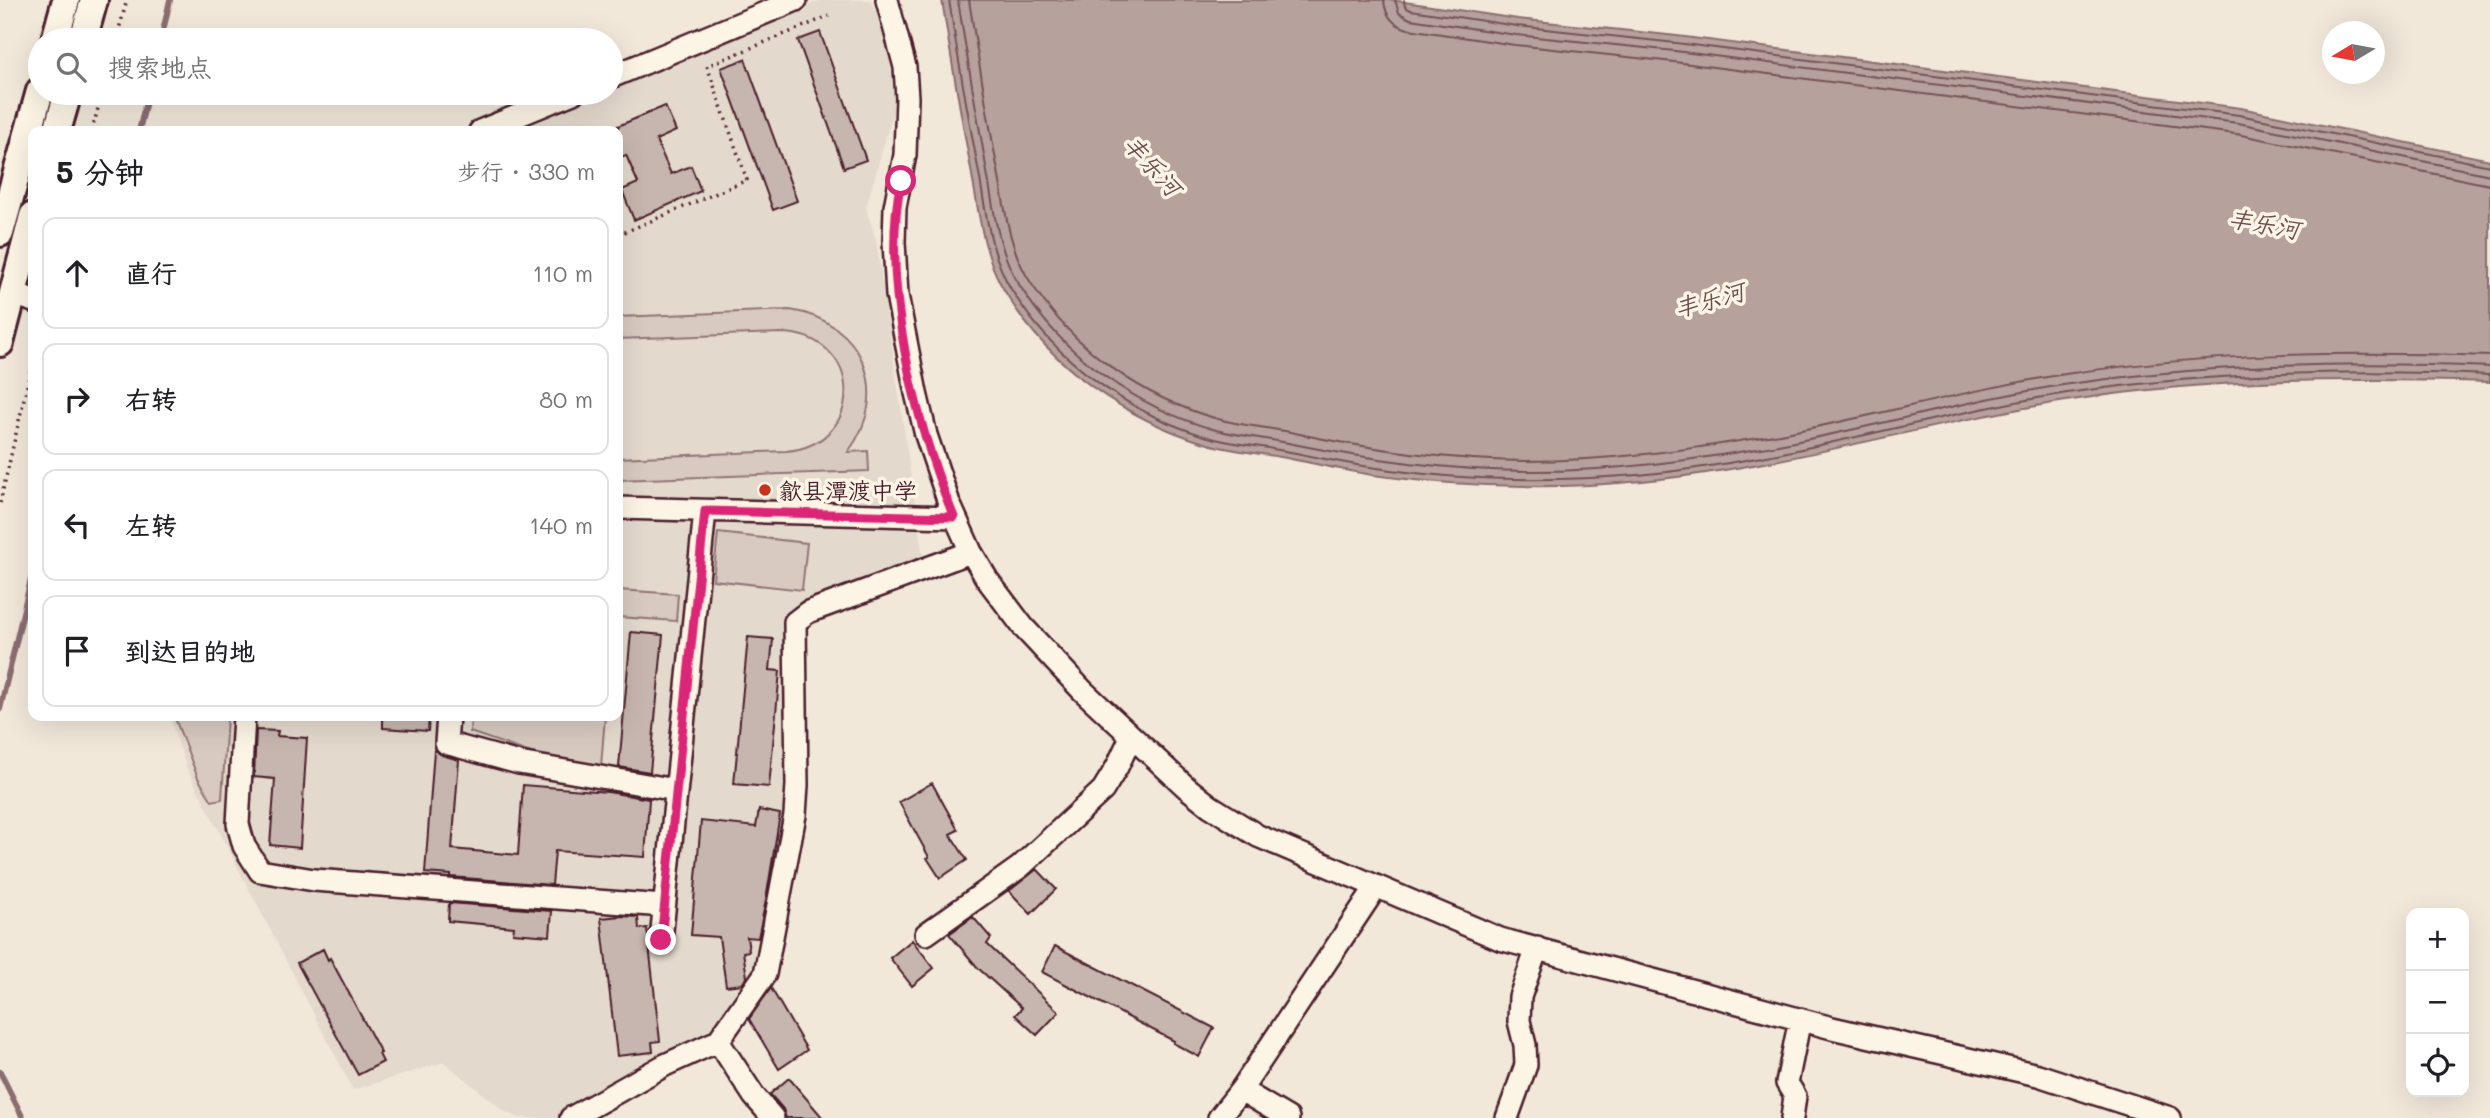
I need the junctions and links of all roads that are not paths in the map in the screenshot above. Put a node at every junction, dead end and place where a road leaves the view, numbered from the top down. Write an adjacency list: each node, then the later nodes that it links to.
1 (66, 0): 5 (main road)
2 (94, 0): 6 (main road)
3 (796, 0): 7 (street)
4 (887, 0): 21 (street)
5 (58, 28)
6 (86, 28)
7 (623, 72)
8 (36, 105): 11 (main road)
9 (65, 105): 12 (main road)
10 (544, 105): 13 (street)
11 (30, 126)
12 (58, 126)
13 (492, 126)
14 (28, 134): 15 (main road)
15 (0, 233)
16 (28, 253): 17 (main road)
17 (22, 297): 18 (main road)
18 (0, 343)
19 (623, 508): 20 (street)
20 (705, 511): 21 (street); 26 (street)
21 (954, 517): 22 (street)
22 (971, 552): 25 (street); 33 (street)
23 (244, 721): 28 (street)
24 (448, 721): 26 (street)
25 (1131, 737): 27 (street); 29 (street)
26 (676, 790): 28 (street)
27 (1376, 887): 31 (street); 34 (street)
28 (664, 906): 30 (street)
29 (926, 934)
30 (661, 940)
31 (1537, 948): 32 (street); 40 (street)
32 (1800, 1019): 35 (street); 41 (street)
33 (718, 1041): 36 (street); 37 (street)
34 (1241, 1090): 38 (street); 39 (street)
35 (2128, 1112): 42 (street)
36 (572, 1118)
37 (773, 1118)
38 (1219, 1118)
39 (1288, 1118)
40 (1507, 1118)
41 (1792, 1118)
42 (2170, 1118)

